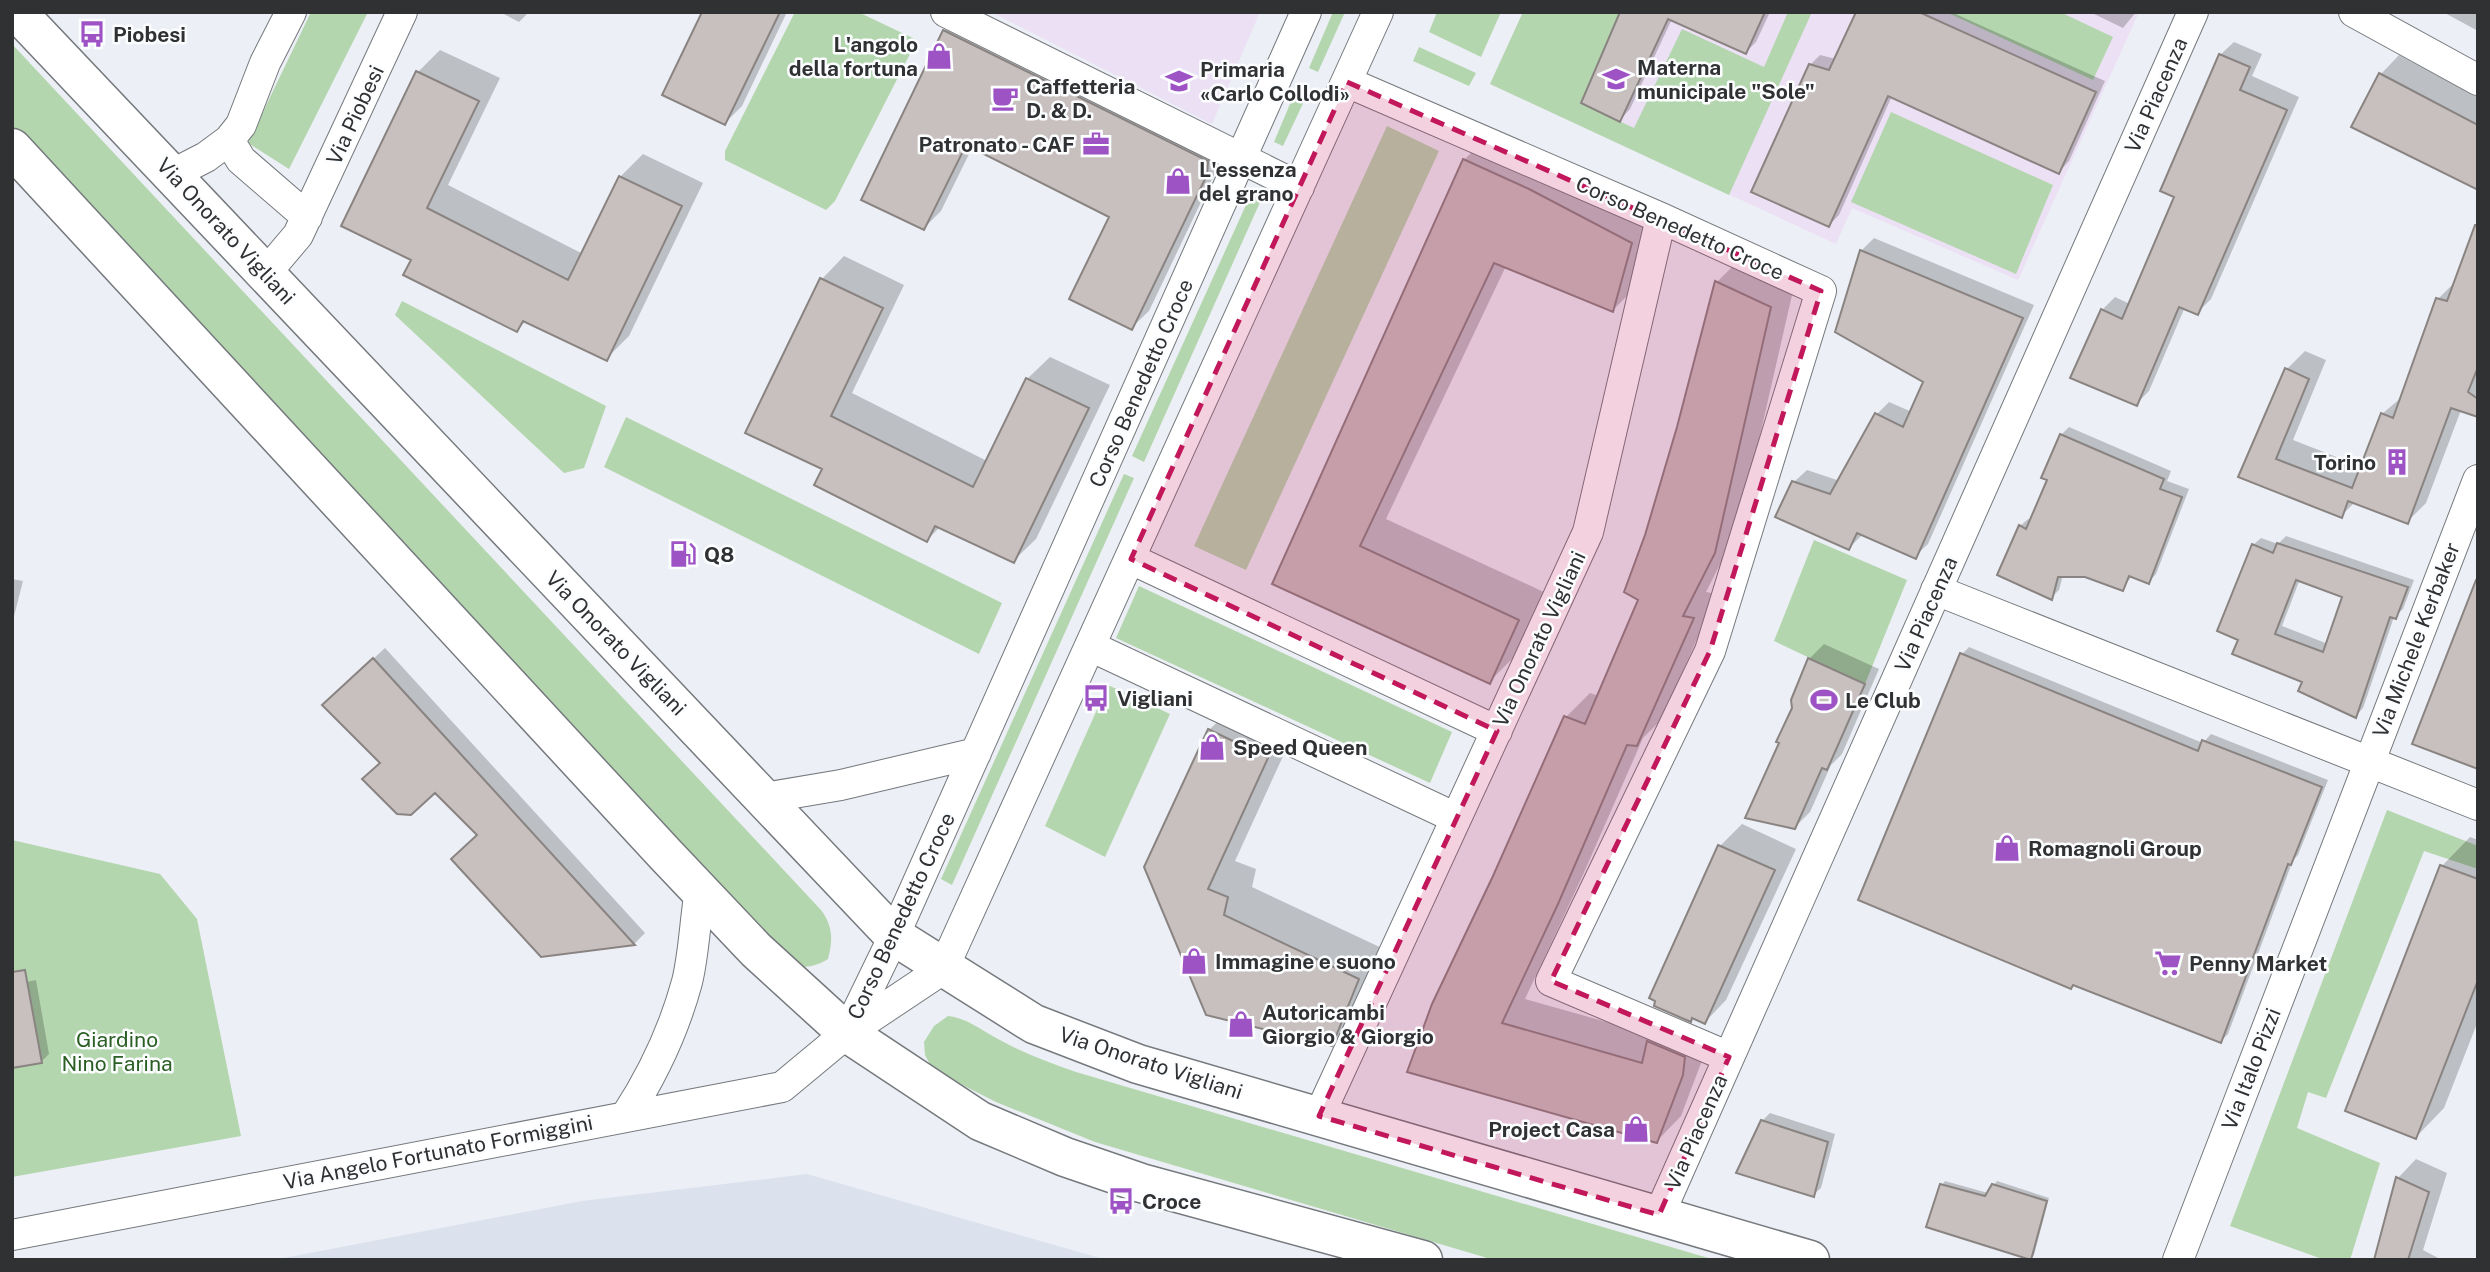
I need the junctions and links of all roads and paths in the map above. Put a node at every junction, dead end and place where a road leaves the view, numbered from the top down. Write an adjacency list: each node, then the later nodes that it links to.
1 (17, 12): 14 (main road, Via Onorato Vigliani)
2 (291, 12): 11 (street)
3 (402, 12): 16 (street, Via Piobesi)
4 (946, 12): 13 (street)
5 (1306, 12): 13 (street, Corso Benedetto Croce)
6 (1378, 12): 10 (street)
7 (2193, 12): 21 (street, Via Piacenza)
8 (2354, 12): 9 (street)
9 (2478, 80)
10 (1347, 82): 15 (street); 17 (street, Corso Benedetto Croce)
11 (229, 140): 14 (street); 16 (street)
12 (12, 148): 29 (main road)
13 (1241, 158): 15 (street); 24 (street, Corso Benedetto Croce)
14 (173, 174): 18 (main road, Via Onorato Vigliani)
15 (1299, 187): 20 (street)
16 (307, 217): 18 (street, Via Piobesi)
17 (1661, 218): 23 (street, Via Onorato Vigliani); 33 (street, Corso Benedetto Croce)
18 (265, 274): 26 (main road, Via Onorato Vigliani)
19 (2478, 480): 25 (street, Via Michele Kerbaker)
20 (1131, 559): 22 (street); 23 (street)
21 (1936, 590): 25 (street); 33 (street, Via Piacenza)
22 (1090, 646): 28 (street); 31 (street)
23 (1497, 731): 28 (street, Via Onorato Vigliani)
24 (976, 753): 26 (street); 30 (street, Corso Benedetto Croce)
25 (2370, 761): 27 (street); 40 (street, Via Italo Pizzi)
26 (764, 798): 30 (main road, Via Onorato Vigliani)
27 (2478, 805)
28 (1456, 818): 35 (street, Via Onorato Vigliani)
29 (700, 890): 32 (main road); 34 (street)
30 (894, 936): 31 (main road, Via Onorato Vigliani); 32 (street, Corso Benedetto Croce)
31 (943, 969): 32 (street, Corso Benedetto Croce); 35 (main road, Via Onorato Vigliani)
32 (846, 1033): 34 (street, Via Angelo Fortunato Formiggini); 38 (main road)
33 (1729, 1056): 36 (street, Via Piacenza)
34 (626, 1116): 37 (street, Via Angelo Fortunato Formiggini)
35 (1319, 1116): 36 (main road, Via Onorato Vigliani)
36 (1659, 1215): 39 (main road, Via Onorato Vigliani)
37 (12, 1235)
38 (1423, 1260)
39 (1810, 1260)
40 (2178, 1260)

